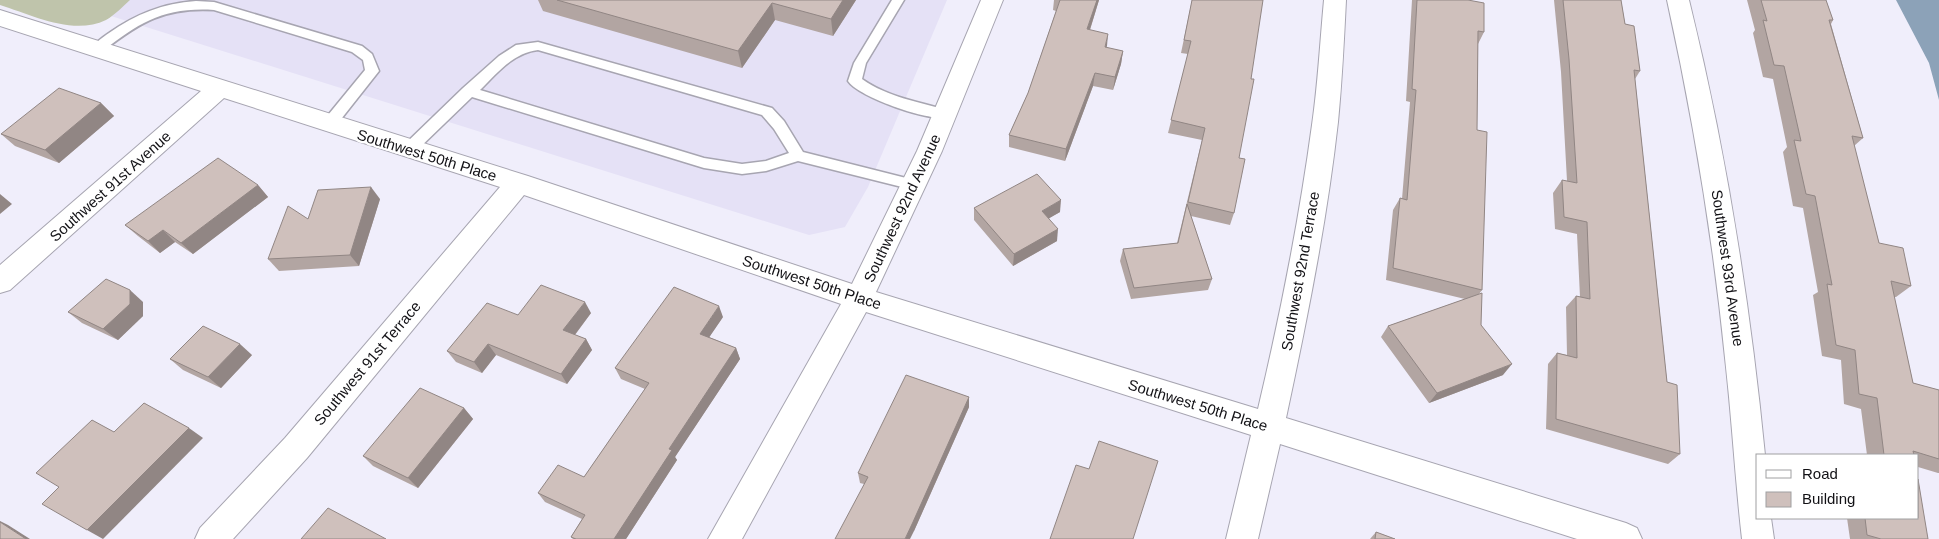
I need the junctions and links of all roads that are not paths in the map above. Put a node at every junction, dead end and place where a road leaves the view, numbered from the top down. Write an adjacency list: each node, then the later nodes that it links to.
1 (898, 0): 10 (lane)
2 (992, 0): 10 (street, Southwest 92nd Avenue)
3 (1335, 0): 18 (street, Southwest 92nd Terrace)
4 (1678, 0): 23 (street, Southwest 93rd Avenue)
5 (152, 6): 7 (lane); 11 (lane)
6 (0, 18): 7 (street, Southwest 50th Place)
7 (98, 48): 8 (street, Southwest 50th Place)
8 (219, 88): 11 (street, Southwest 50th Place); 16 (street, Southwest 91st Avenue)
9 (468, 91): 12 (lane); 13 (lane); 13 (lane)
10 (944, 114): 15 (street, Southwest 92nd Avenue)
11 (329, 124): 12 (street, Southwest 50th Place)
12 (410, 148): 14 (street, Southwest 50th Place)
13 (798, 156): 15 (lane)
14 (518, 183): 17 (street, Southwest 50th Place); 19 (street, Southwest 91st Terrace)
15 (914, 185): 17 (street, Southwest 92nd Avenue)
16 (0, 282)
17 (859, 298): 18 (street, Southwest 50th Place); 20 (street, Southwest 92nd Avenue)
18 (1269, 427): 21 (street, Southwest 92nd Terrace); 22 (street, Southwest 50th Place)
19 (211, 539)
20 (724, 539)
21 (1242, 539)
22 (1626, 539)
23 (1758, 539)

